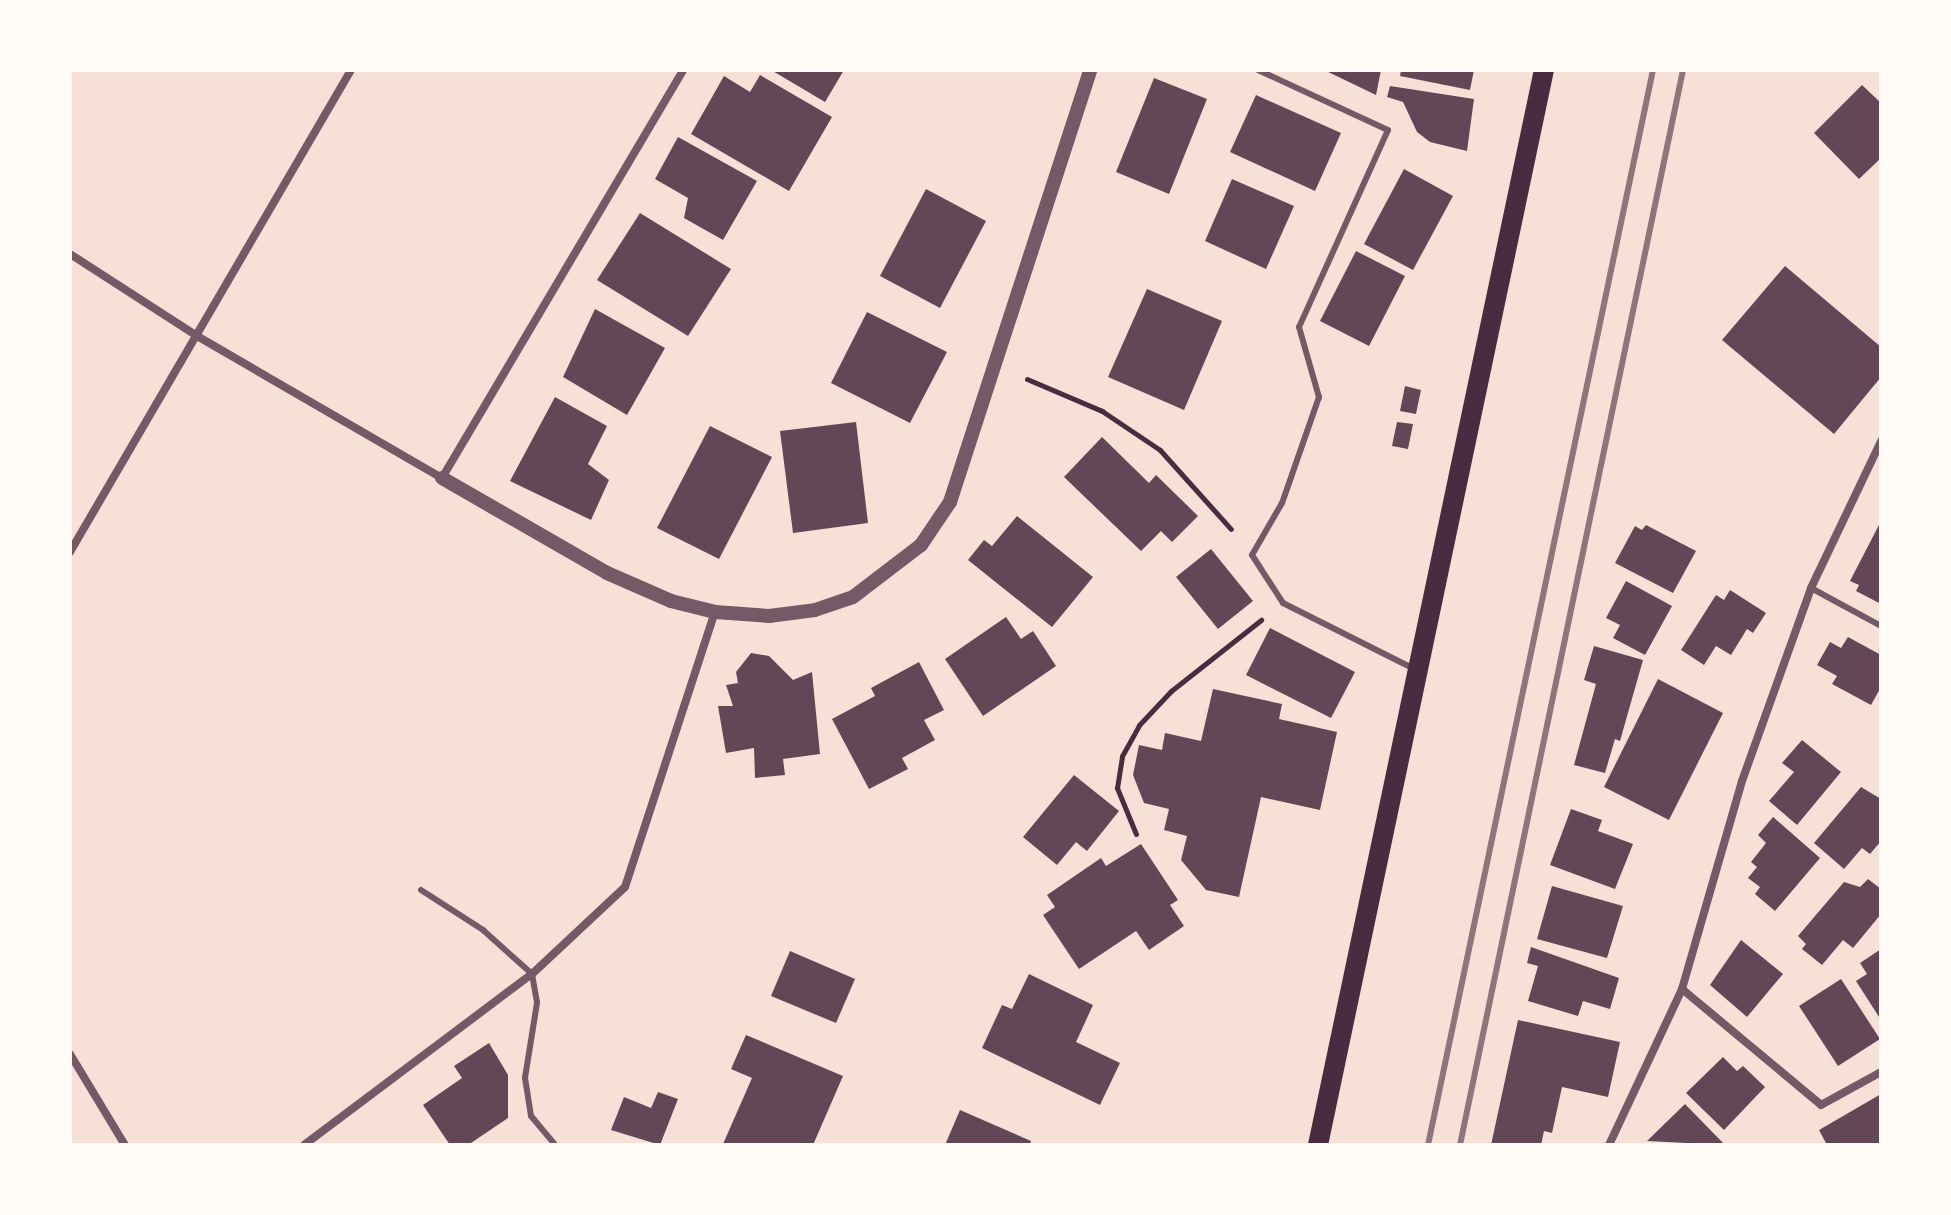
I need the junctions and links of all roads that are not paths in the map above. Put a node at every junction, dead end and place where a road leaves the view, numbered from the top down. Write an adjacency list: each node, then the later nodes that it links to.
1 (351, 70): 7 (street)
2 (683, 70): 9 (street)
3 (1090, 70): 12 (street)
4 (1258, 70): 14 (lane)
5 (1544, 70): 14 (main road)
6 (70, 254): 7 (street)
7 (197, 336): 9 (street); 10 (street)
8 (1881, 441): 11 (street)
9 (442, 478): 12 (street)
10 (70, 552)
11 (1811, 588): 13 (lane); 17 (street)
12 (715, 612): 16 (street)
13 (1881, 626)
14 (1420, 673): 23 (main road)
15 (421, 890): 16 (lane)
16 (532, 974): 21 (street); 22 (lane)
17 (1682, 989): 19 (street); 24 (street)
18 (70, 1054): 20 (street)
19 (1881, 1072)
20 (125, 1145)
21 (304, 1145)
22 (555, 1145)
23 (1318, 1145)
24 (1609, 1145)

